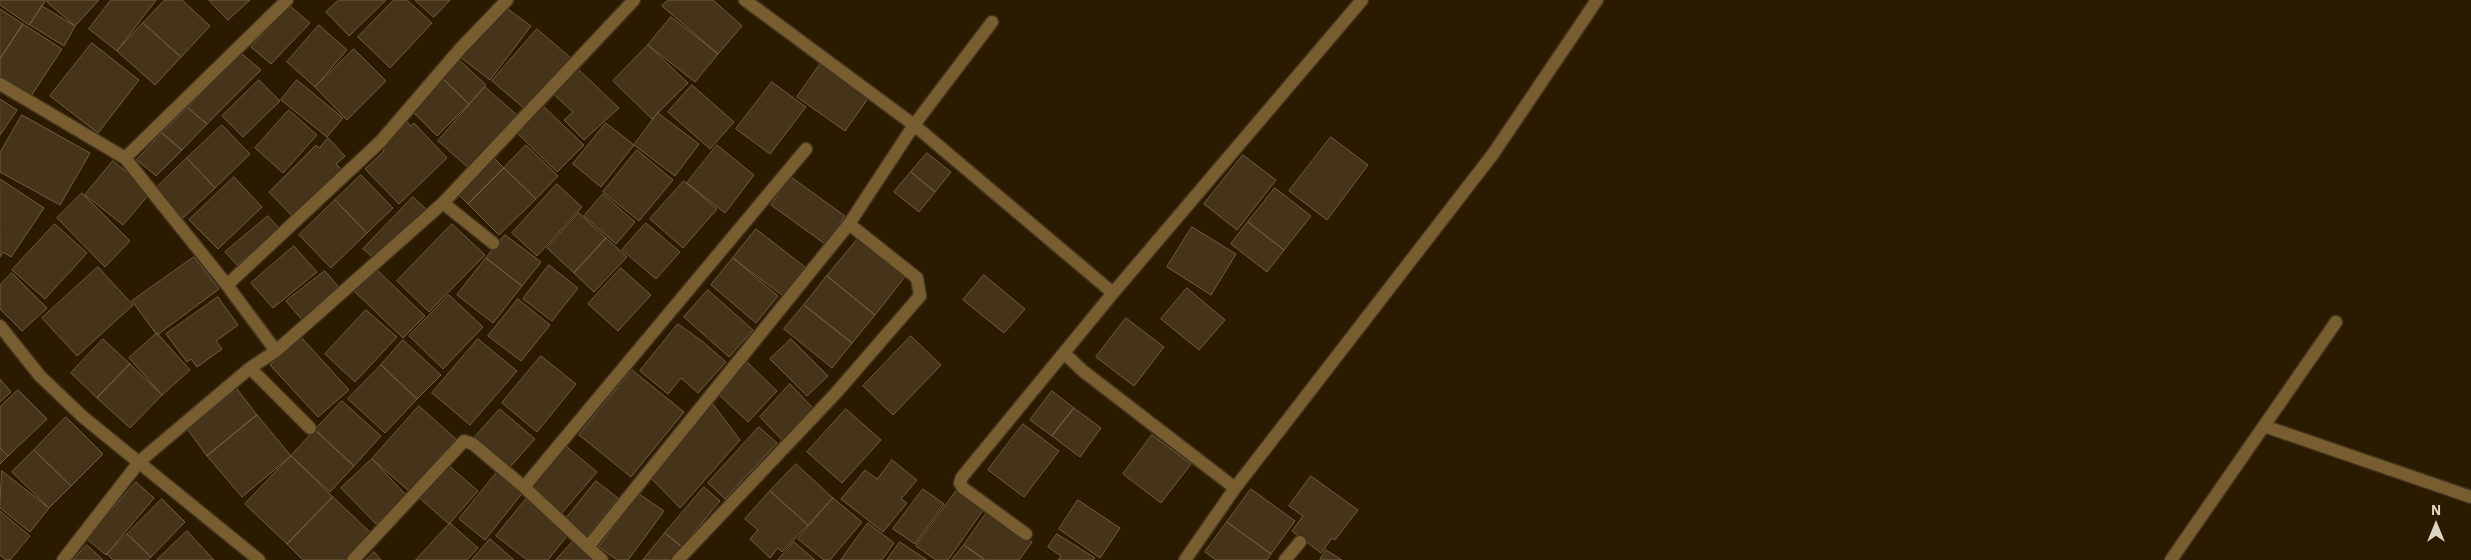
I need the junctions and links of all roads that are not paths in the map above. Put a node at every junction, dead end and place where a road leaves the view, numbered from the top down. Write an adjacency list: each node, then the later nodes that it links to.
1 (287, 0): 11 (street)
2 (507, 0): 15 (street)
3 (634, 0): 12 (street)
4 (745, 0): 9 (street)
5 (1362, 0): 16 (street)
6 (1597, 0): 26 (street)
7 (992, 22): 9 (street)
8 (0, 84): 11 (street)
9 (914, 125): 13 (street); 16 (street)
10 (806, 149): 25 (street)
11 (124, 158): 15 (street)
12 (443, 203): 14 (street); 19 (street)
13 (849, 224): 30 (street); 35 (street)
14 (493, 243)
15 (227, 285): 19 (street)
16 (1113, 294): 20 (street)
17 (2336, 322): 22 (street)
18 (0, 326): 24 (street)
19 (276, 351): 21 (street)
20 (1064, 353): 26 (street); 28 (street)
21 (250, 368): 23 (street); 24 (street)
22 (2264, 426): 27 (street); 38 (street)
23 (310, 428)
24 (140, 461): 31 (street); 32 (street)
25 (524, 487): 30 (street); 33 (street)
26 (1235, 488): 36 (street)
27 (2471, 497)
28 (1026, 534)
29 (1300, 542): 37 (street)
30 (588, 547): 34 (street)
31 (63, 560)
32 (259, 560)
33 (353, 560)
34 (602, 560)
35 (678, 560)
36 (1185, 560)
37 (1285, 560)
38 (2171, 560)

